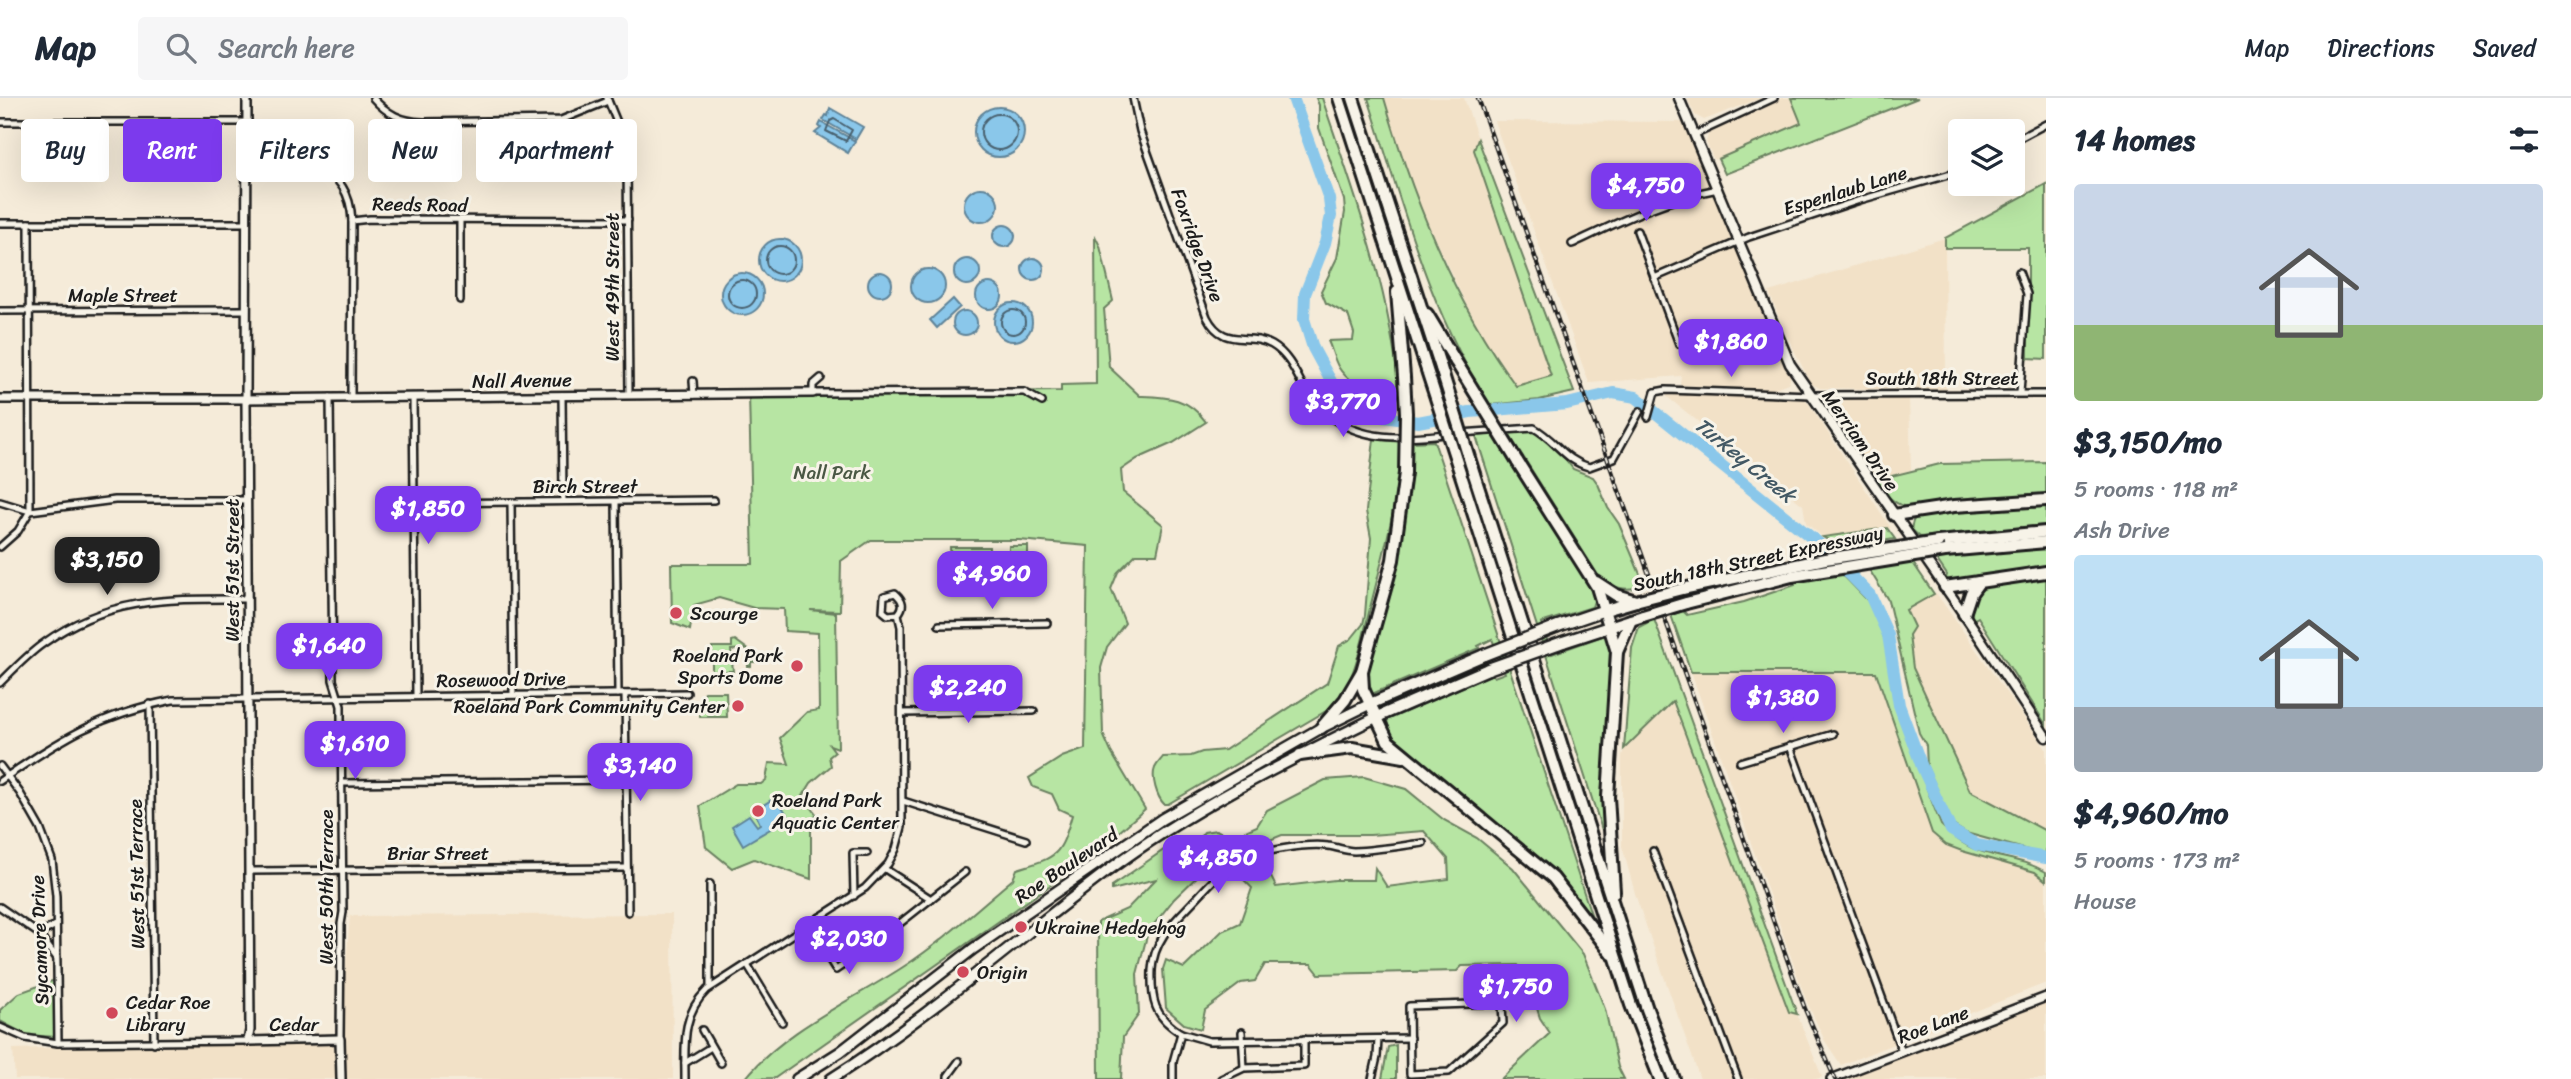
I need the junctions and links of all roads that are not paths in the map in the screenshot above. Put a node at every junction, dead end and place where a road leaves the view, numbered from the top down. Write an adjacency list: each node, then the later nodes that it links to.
1 (247, 98): 9 (street, West 51st Street)
2 (373, 98): 8 (street)
3 (1133, 98): 53 (street, Foxridge Drive)
4 (1339, 98): 29 (highway)
5 (1353, 98): 31 (highway)
6 (1679, 98): 13 (main road, Merriam Drive)
7 (1774, 98): 13 (street)
8 (607, 99): 20 (street, West 49th Street)
9 (247, 119)
10 (0, 122): 11 (street)
11 (236, 122)
12 (2046, 124): 14 (street)
13 (1694, 135): 18 (main road, Merriam Drive)
14 (2025, 135)
15 (1948, 175): 26 (street, Espenlaub Lane)
16 (247, 182): 24 (street, West 51st Street)
17 (339, 182): 21 (street, Reeds Road)
18 (1718, 189): 26 (main road, Merriam Drive); 27 (street)
19 (460, 220): 20 (street, Reeds Road); 21 (street, Reeds Road); 32 (street)
20 (628, 220): 43 (street, West 49th Street)
21 (352, 221): 47 (street)
22 (0, 223): 23 (street)
23 (29, 223): 24 (street); 34 (street)
24 (246, 223): 33 (street, West 51st Street)
25 (1637, 231): 30 (street)
26 (1740, 241): 30 (street, Espenlaub Lane); 45 (main road, Merriam Drive)
27 (1572, 244)
28 (2019, 272): 40 (street)
29 (1396, 275): 84 (highway, bridge); 131 (highway, bridge)
30 (1654, 278): 36 (street)
31 (1417, 296): 71 (highway, bridge); 123 (highway, bridge)
32 (460, 300)
33 (246, 310): 34 (street, Maple Street); 51 (street, West 51st Street)
34 (30, 311): 35 (street, Maple Street); 50 (street)
35 (0, 312)
36 (1679, 344)
37 (821, 378): 39 (street)
38 (694, 381): 44 (street)
39 (813, 393): 44 (street, Nall Avenue); 52 (street, Nall Avenue)
40 (2020, 393): 41 (street, South 18th Street); 45 (street, South 18th Street)
41 (2046, 394)
42 (562, 395): 43 (street, Nall Avenue); 48 (street, Nall Avenue); 58 (street)
43 (629, 395): 44 (street, Nall Avenue)
44 (694, 395)
45 (1811, 395): 54 (street, South 18th Street); 64 (main road, Merriam Drive)
46 (330, 397): 47 (street, Nall Avenue); 51 (street, Nall Avenue); 89 (street, West 50th Terrace)
47 (351, 397): 48 (street, Nall Avenue)
48 (413, 397): 62 (street)
49 (0, 399): 50 (street, Nall Avenue)
50 (29, 399): 51 (street, Nall Avenue); 63 (street)
51 (246, 399): 55 (street, West 51st Street)
52 (1042, 402)
53 (1640, 411)
54 (1648, 417)
55 (247, 500): 63 (street); 74 (street, West 51st Street)
56 (714, 500): 61 (street, Birch Street)
57 (2046, 500): 64 (highway)
58 (563, 501): 60 (street, Birch Street); 61 (street, Birch Street)
59 (0, 502): 63 (street)
60 (511, 502): 62 (street, Birch Street); 87 (street)
61 (616, 502): 88 (street)
62 (415, 503): 90 (street)
63 (30, 511): 68 (street)
64 (1894, 515): 73 (main road, Merriam Drive)
65 (2046, 532): 67 (highway, South 18th Street Expressway)
66 (2046, 542): 67 (highway, South 18th Street Expressway)
67 (1941, 546): 69 (highway, South 18th Street Expressway, bridge)
68 (0, 547)
69 (1790, 571): 75 (highway, South 18th Street Expressway, bridge); 79 (highway, South 18th Street Expressway, bridge)
70 (2046, 572): 72 (highway)
71 (1594, 581): 75 (highway); 76 (highway)
72 (1979, 582): 73 (highway); 78 (highway)
73 (1945, 587): 78 (main road, Merriam Drive)
74 (247, 599): 85 (street); 91 (street, West 51st Street)
75 (1638, 600): 76 (highway, South 18th Street Expressway)
76 (1602, 611): 82 (highway); 93 (highway, South 18th Street Expressway, bridge)
77 (898, 614): 77 (street); 95 (street)
78 (1964, 614): 99 (main road, Merriam Drive)
79 (1631, 620): 82 (highway, South 18th Street Expressway); 83 (highway)
80 (1046, 623): 81 (street)
81 (939, 625)
82 (1609, 627): 83 (highway); 96 (highway, South 18th Street Expressway, bridge)
83 (1617, 652): 123 (highway)
84 (1362, 671): 93 (highway); 97 (highway)
85 (0, 683)
86 (687, 693): 88 (street, Rosewood Drive)
87 (513, 694): 88 (street, Rosewood Drive); 90 (street, Rosewood Drive)
88 (622, 694): 106 (street)
89 (338, 696): 90 (street, Rosewood Drive); 91 (street, Rosewood Drive); 108 (street, West 50th Terrace)
90 (416, 696)
91 (248, 698): 92 (street, Rosewood Drive); 117 (street, West 51st Street)
92 (150, 704): 105 (street, Rosewood Drive); 147 (street, West 51st Terrace)
93 (1370, 704): 96 (highway); 97 (main road, Roe Boulevard)
94 (1034, 711): 95 (street)
95 (902, 713): 109 (street)
96 (1377, 717): 101 (main road, Roe Boulevard); 102 (highway)
97 (1321, 728): 156 (main road, Roe Boulevard)
98 (1833, 734): 100 (street)
99 (2046, 737)
100 (1790, 746): 103 (street); 149 (street)
101 (1300, 755): 102 (highway); 157 (main road, Roe Boulevard)
102 (1407, 757): 131 (highway)
103 (1741, 762)
104 (0, 766): 105 (street, Sycamore Drive)
105 (8, 776): 107 (street, Rosewood Drive); 126 (street, Sycamore Drive)
106 (626, 780): 108 (street); 114 (street)
107 (0, 781)
108 (342, 783): 115 (street, West 50th Terrace)
109 (903, 802): 110 (street); 116 (street)
110 (1026, 840)
111 (1423, 843): 139 (street)
112 (1653, 851): 164 (street)
113 (867, 853): 120 (street)
114 (627, 868): 115 (street, Briar Street); 124 (street)
115 (342, 869): 117 (street, Briar Street); 143 (street, West 50th Terrace)
116 (884, 869): 120 (street); 121 (street)
117 (250, 871): 145 (street, West 51st Street)
118 (965, 872): 121 (street)
119 (710, 884): 133 (street)
120 (854, 896): 125 (street)
121 (930, 899): 129 (street)
122 (0, 907): 128 (street)
123 (1615, 908): 163 (highway)
124 (628, 912)
125 (820, 917): 127 (street); 127 (street)
126 (56, 925): 128 (street); 130 (street, Sycamore Drive)
127 (808, 926): 132 (street)
128 (38, 934): 130 (street)
129 (885, 935)
130 (56, 957): 146 (street, Sycamore Drive)
131 (1618, 962): 162 (highway)
132 (747, 964): 133 (street); 135 (street)
133 (710, 987): 151 (street)
134 (2046, 998): 149 (street, Roe Lane)
135 (782, 1022)
136 (0, 1027): 146 (street)
137 (702, 1030): 148 (street)
138 (1242, 1032): 144 (street)
139 (1181, 1033): 144 (street); 159 (street)
140 (1410, 1038): 140 (street); 142 (street)
141 (1304, 1039): 142 (street); 144 (street); 153 (street)
142 (1378, 1039): 161 (street)
143 (340, 1040): 145 (street, Cedar); 154 (street, West 50th Terrace)
144 (1241, 1040): 153 (street)
145 (248, 1041): 147 (street)
146 (58, 1043): 147 (street)
147 (154, 1043)
148 (711, 1046): 151 (street); 152 (street)
149 (1902, 1052): 165 (street, Roe Lane)
150 (960, 1061): 158 (street)
151 (685, 1063): 155 (street)
152 (721, 1063)
153 (1244, 1068): 160 (street)
154 (341, 1079)
155 (685, 1079)
156 (797, 1079)
157 (831, 1079)
158 (948, 1079)
159 (1173, 1079)
160 (1221, 1079)
161 (1372, 1079)
162 (1660, 1079)
163 (1674, 1079)
164 (1738, 1079)
165 (1831, 1079)

